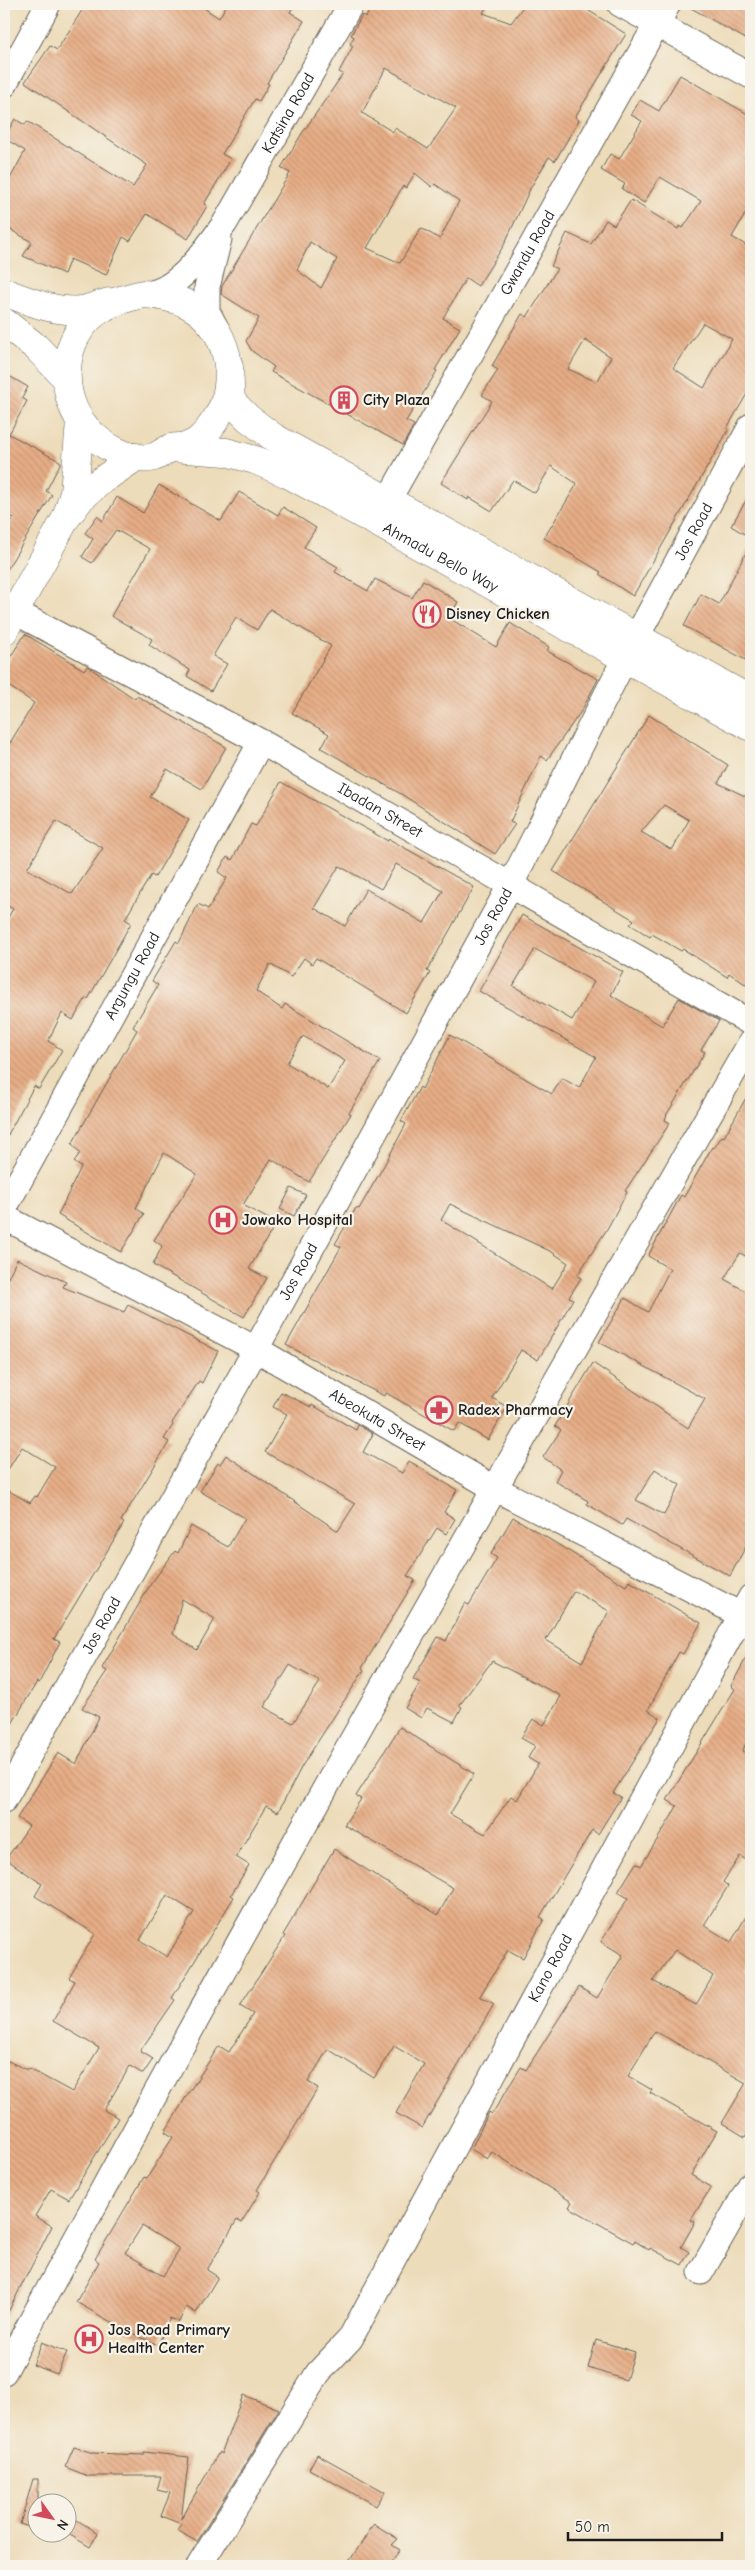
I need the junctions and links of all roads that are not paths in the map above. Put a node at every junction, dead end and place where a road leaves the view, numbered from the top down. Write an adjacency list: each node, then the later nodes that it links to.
1 (48, 4): 6 (street)
2 (351, 4): 7 (street, Katsina Road)
3 (620, 4): 4 (street)
4 (662, 14): 5 (street); 18 (street, Gwandu Road)
5 (751, 76)
6 (4, 85)
7 (225, 223): 9 (street, Katsina Road); 11 (street, Katsina Road)
8 (4, 292): 9 (main road)
9 (130, 297): 11 (main road); 13 (main road)
10 (4, 322): 13 (main road)
11 (221, 339): 12 (main road)
12 (229, 367): 16 (main road); 18 (main road, Ahmadu Bello Way)
13 (66, 378): 14 (main road)
14 (80, 422): 17 (main road); 19 (main road)
15 (751, 426): 21 (street, Jos Road)
16 (172, 448): 17 (main road); 21 (main road, Ahmadu Bello Way)
17 (136, 457): 19 (main road)
18 (387, 502): 21 (main road, Ahmadu Bello Way)
19 (66, 518): 20 (main road)
20 (7, 616): 24 (street, Ibadan Street)
21 (631, 648): 22 (main road, Ahmadu Bello Way); 23 (main road, Ahmadu Bello Way); 25 (street, Jos Road)
22 (751, 700)
23 (751, 727)
24 (261, 742): 25 (street, Ibadan Street); 28 (street, Argungu Road)
25 (510, 886): 26 (street, Ibadan Street); 30 (street, Jos Road)
26 (751, 1023)
27 (751, 1042): 31 (street)
28 (4, 1209)
29 (4, 1218): 30 (street, Abeokuta Street)
30 (256, 1349): 31 (street, Abeokuta Street); 33 (street, Jos Road)
31 (494, 1488): 32 (street, Abeokuta Street); 36 (street)
32 (748, 1611): 37 (street, Kano Road)
33 (4, 1800)
34 (751, 2184): 35 (street)
35 (701, 2272)
36 (4, 2372)
37 (198, 2566)

